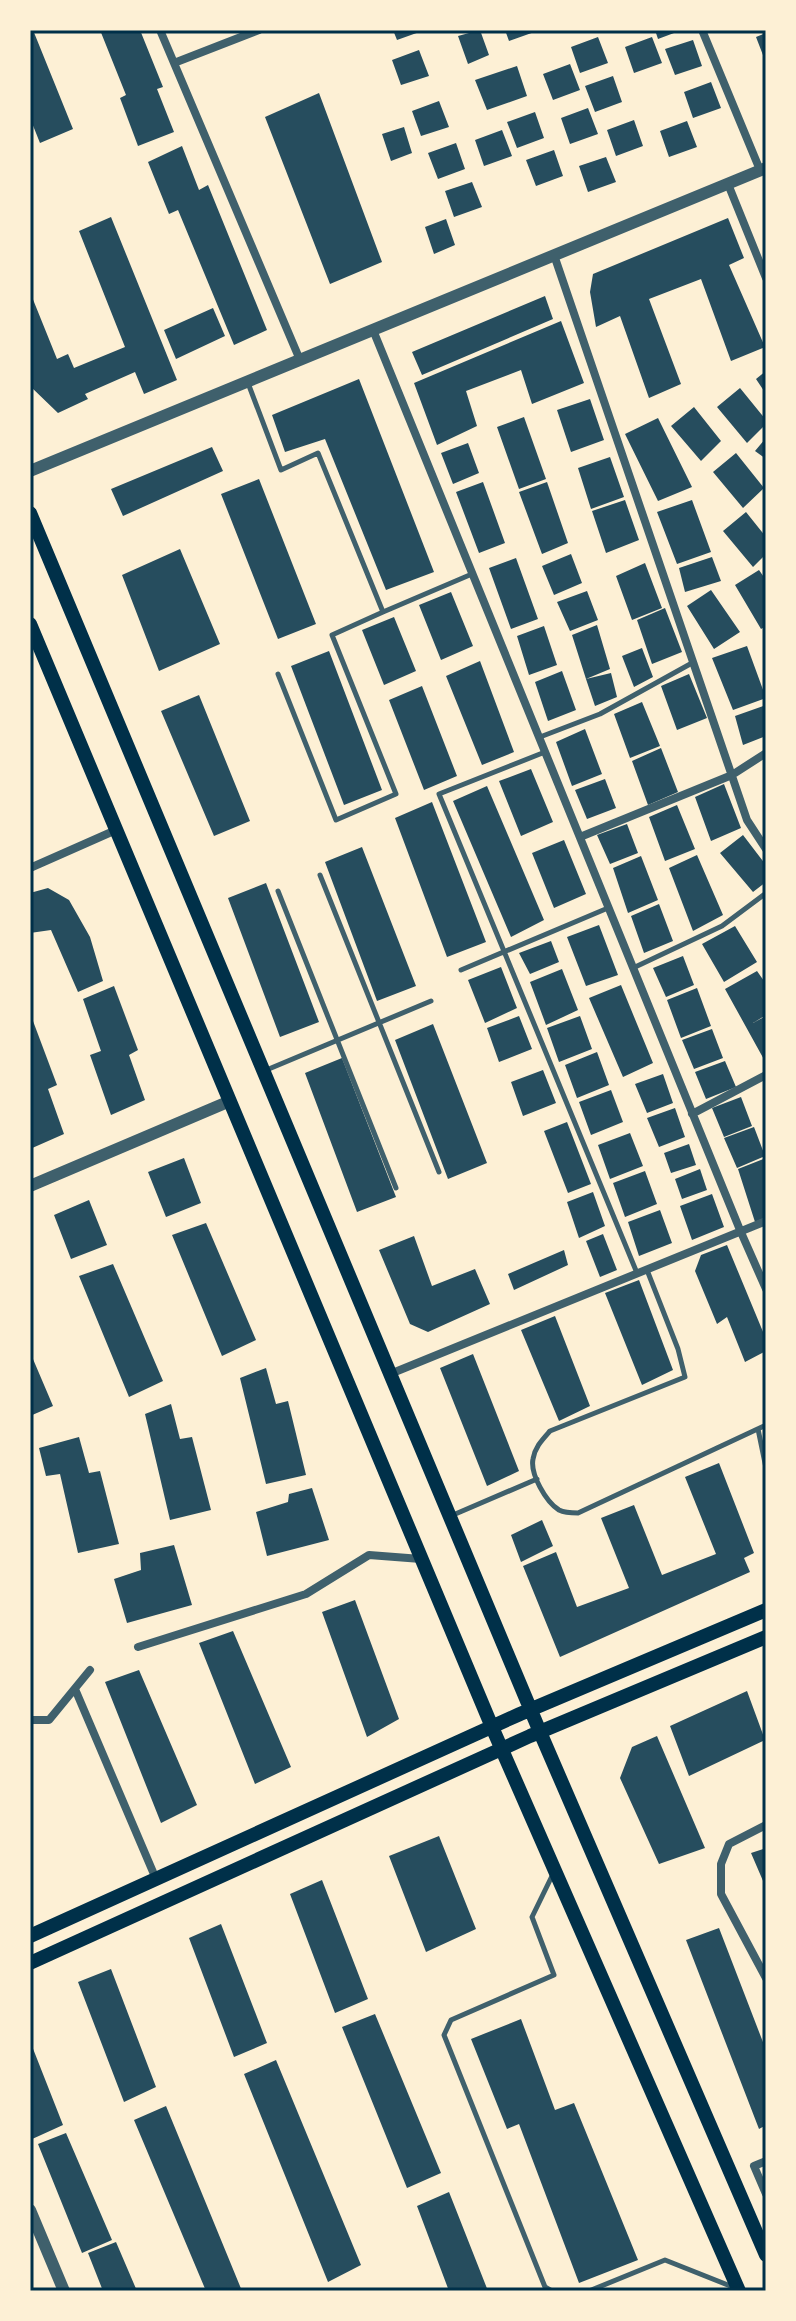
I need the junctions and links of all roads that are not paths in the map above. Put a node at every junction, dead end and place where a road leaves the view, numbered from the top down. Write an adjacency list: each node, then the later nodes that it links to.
1 (160, 30): 4 (street)
2 (259, 30): 4 (street)
3 (702, 30): 5 (street)
4 (174, 63): 10 (street)
5 (763, 169): 6 (street)
6 (728, 184): 7 (street); 8 (street)
7 (554, 255): 9 (street); 17 (street)
8 (766, 278)
9 (373, 330): 10 (street); 14 (street)
10 (300, 360): 11 (street)
11 (247, 382): 12 (street); 15 (lane)
12 (30, 471)
13 (30, 513): 37 (main road)
14 (472, 574): 15 (lane); 19 (street)
15 (383, 612): 18 (lane)
16 (30, 624): 23 (main road)
17 (693, 663): 19 (lane); 22 (street)
18 (278, 674)
19 (539, 738): 20 (street)
20 (545, 752): 24 (street); 31 (lane)
21 (766, 753): 22 (street)
22 (732, 775): 24 (street); 25 (street)
23 (116, 830): 26 (street); 39 (main road)
24 (580, 837): 30 (street)
25 (766, 849)
26 (30, 868)
27 (320, 875): 35 (lane)
28 (278, 891): 36 (lane)
29 (766, 893): 32 (lane)
30 (608, 908): 31 (lane); 32 (street)
31 (504, 952): 33 (lane); 47 (lane)
32 (633, 968): 40 (street)
33 (461, 970)
34 (431, 1001): 35 (lane)
35 (379, 1023): 36 (lane); 41 (lane)
36 (337, 1040): 37 (lane); 43 (lane)
37 (264, 1071): 49 (main road)
38 (766, 1075): 40 (street)
39 (230, 1101): 42 (street); 55 (main road)
40 (692, 1114): 45 (street)
41 (439, 1172)
42 (30, 1186)
43 (396, 1188)
44 (766, 1221): 45 (street)
45 (740, 1230): 46 (street); 48 (street)
46 (646, 1268): 47 (street); 53 (lane)
47 (637, 1273): 49 (street)
48 (766, 1289)
49 (390, 1374): 54 (main road)
50 (766, 1425): 51 (lane)
51 (758, 1429): 52 (lane); 53 (lane)
52 (766, 1468)
53 (537, 1479): 54 (lane)
54 (450, 1517): 61 (main road)
55 (421, 1559): 58 (street); 63 (main road)
56 (766, 1610): 61 (main road)
57 (766, 1637): 64 (main road)
58 (138, 1647)
59 (90, 1670): 60 (street)
60 (75, 1689): 62 (street); 68 (street)
61 (531, 1710): 63 (main road); 64 (main road)
62 (30, 1720)
63 (492, 1727): 65 (main road); 68 (main road)
64 (540, 1732): 65 (main road); 75 (main road)
65 (501, 1749): 67 (main road); 70 (main road)
66 (766, 1825): 71 (street)
67 (555, 1872): 76 (main road); 78 (lane)
68 (156, 1879): 69 (main road)
69 (30, 1936)
70 (30, 1963)
71 (766, 1978)
72 (766, 2161): 73 (street)
73 (766, 2194)
74 (30, 2210): 77 (street)
75 (766, 2255)
76 (738, 2290): 79 (lane)
77 (64, 2291)
78 (552, 2291)
79 (589, 2291)

